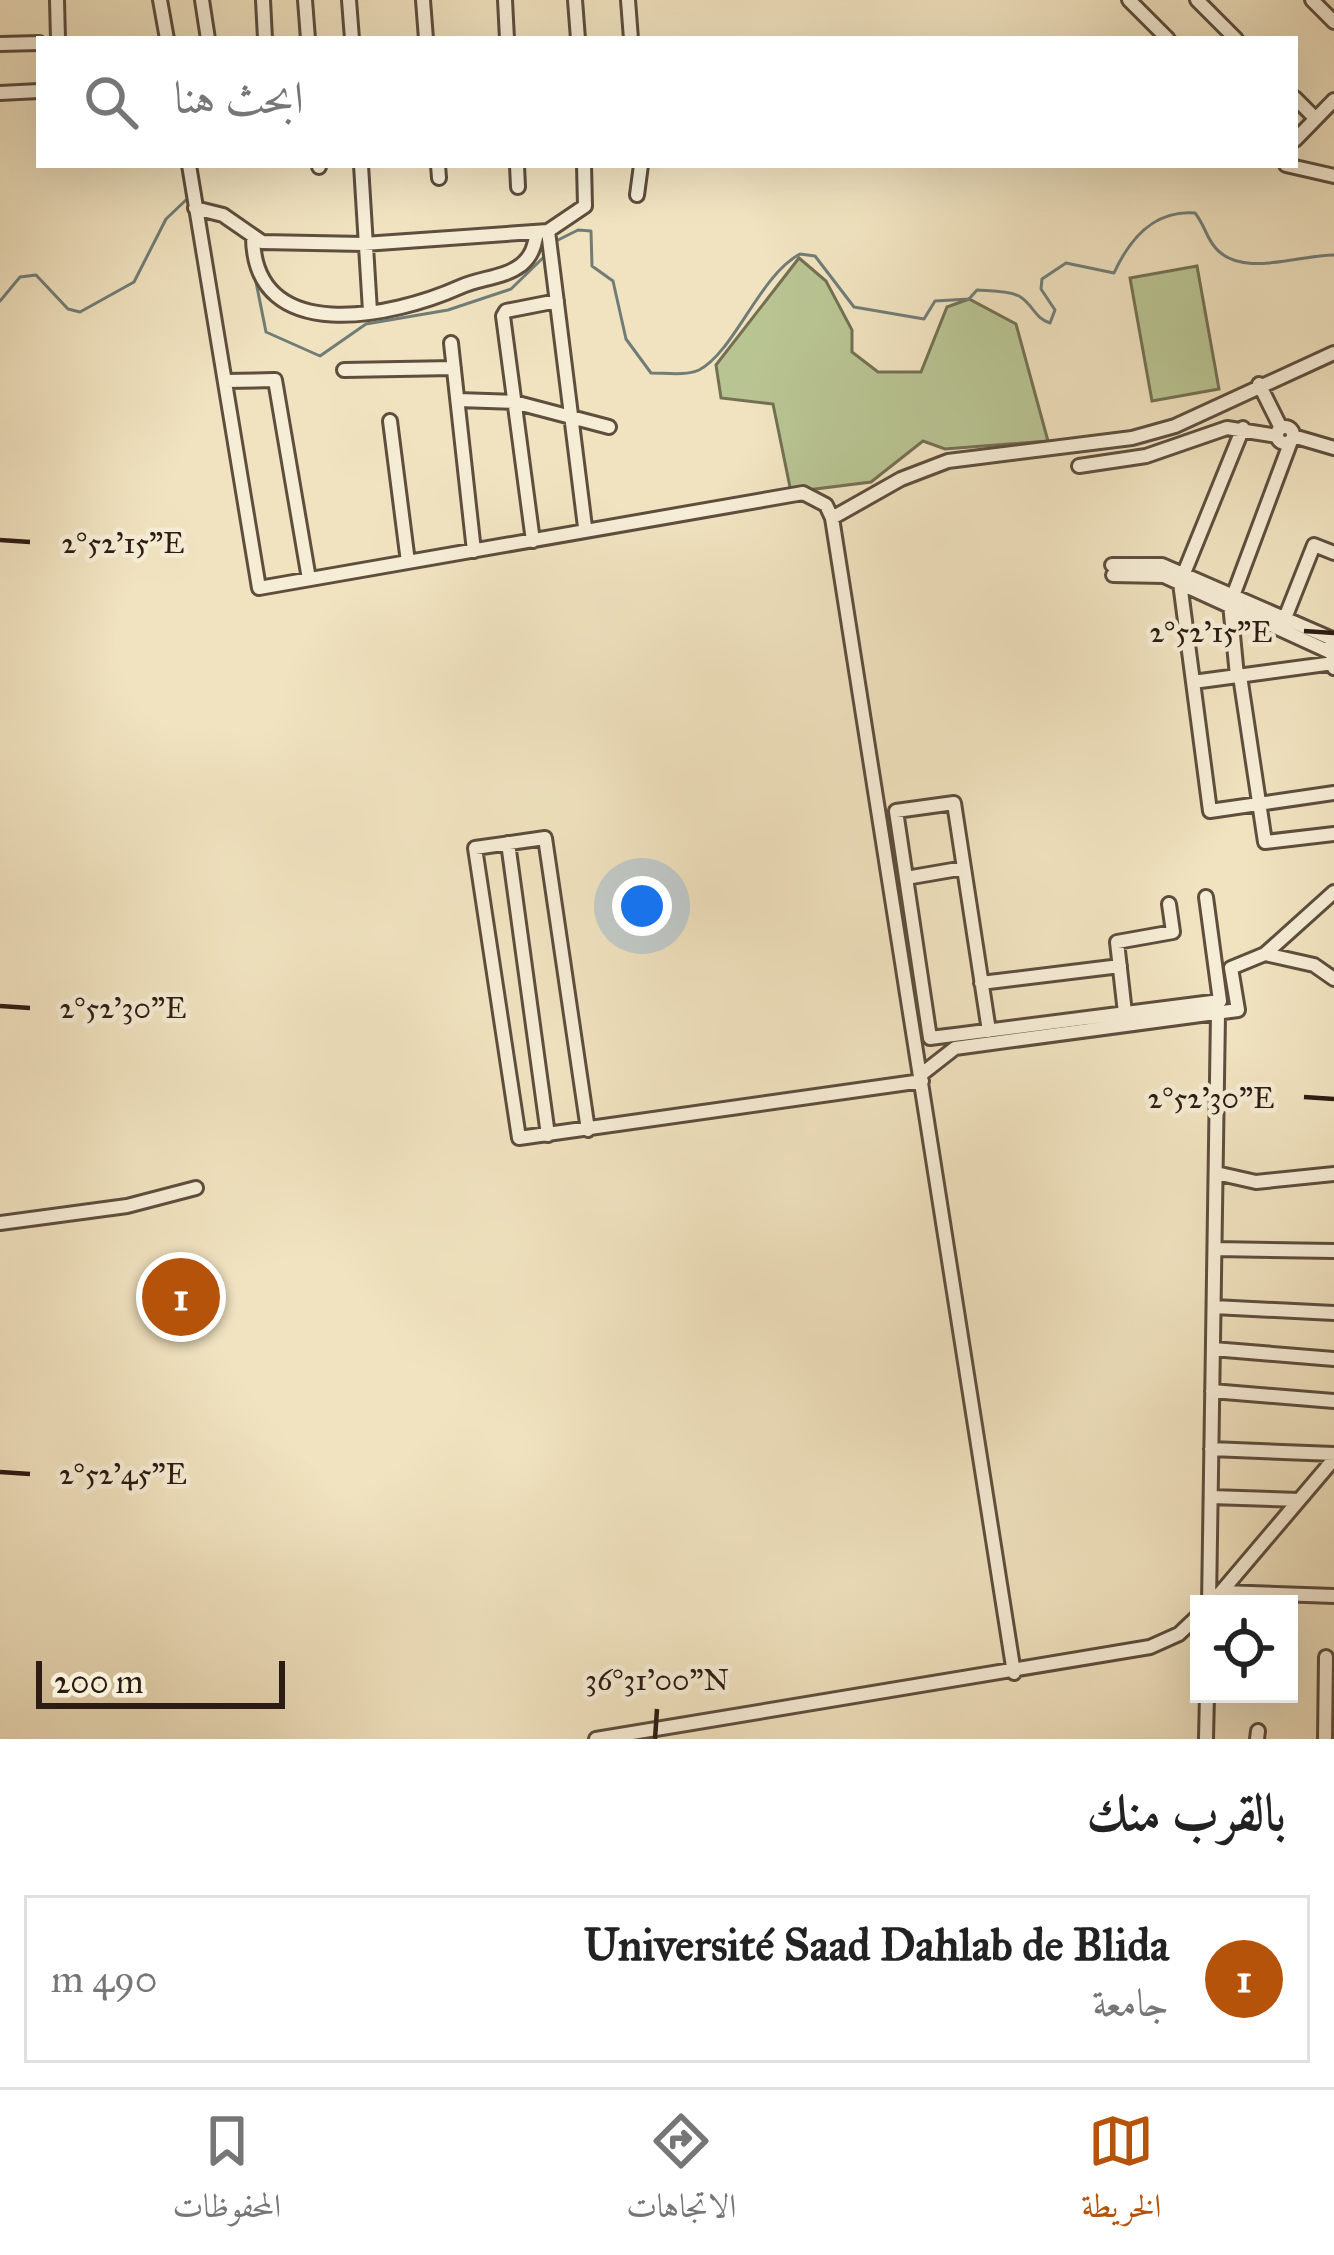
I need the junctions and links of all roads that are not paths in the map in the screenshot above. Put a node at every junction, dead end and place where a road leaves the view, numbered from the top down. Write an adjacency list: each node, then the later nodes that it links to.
1 (57, 0): 15 (street)
2 (160, 0): 16 (street)
3 (202, 0): 17 (street)
4 (262, 0): 18 (street)
5 (305, 0): 19 (street)
6 (349, 0): 20 (street)
7 (423, 0): 21 (street)
8 (505, 0): 22 (street)
9 (575, 0): 23 (street)
10 (628, 0): 24 (street)
11 (1129, 0): 25 (street)
12 (1197, 0): 26 (street)
13 (1312, 0): 14 (street)
14 (1334, 22)
15 (58, 36)
16 (166, 36)
17 (208, 36)
18 (265, 36)
19 (308, 36)
20 (352, 36)
21 (426, 36)
22 (508, 36)
23 (578, 36)
24 (631, 36)
25 (1165, 36)
26 (1233, 36)
27 (36, 43): 28 (street)
28 (0, 44)
29 (36, 91): 30 (street)
30 (0, 92)
31 (1334, 100): 33 (street)
32 (1298, 101): 33 (street)
33 (1315, 118): 34 (street)
34 (1298, 137)
35 (189, 168): 44 (street)
36 (361, 168): 47 (street)
37 (517, 168): 42 (street)
38 (584, 168): 45 (street)
39 (641, 168): 43 (street)
40 (1298, 168): 41 (street)
41 (1334, 176)
42 (518, 187)
43 (637, 195)
44 (195, 208): 46 (street); 54 (street)
45 (543, 232): 47 (street); 48 (street); 49 (street)
46 (253, 238): 47 (street); 49 (street)
47 (364, 244): 49 (street)
48 (557, 301): 57 (street); 58 (street)
49 (370, 311)
50 (452, 343): 52 (street)
51 (1334, 353): 55 (street)
52 (454, 368): 53 (street); 56 (street)
53 (344, 370)
54 (225, 381): 73 (street); 73 (street)
55 (1259, 384): 62 (street); 65 (street)
56 (458, 400): 57 (street); 68 (street)
57 (514, 402): 58 (street); 67 (street)
58 (571, 417): 60 (street); 66 (street)
59 (390, 421): 70 (street)
60 (609, 427)
61 (1243, 428): 62 (street); 64 (street); 72 (street)
62 (1286, 435): 63 (street); 74 (street)
63 (1334, 448)
64 (1078, 466)
65 (832, 518): 66 (street); 95 (street)
66 (585, 527): 67 (street)
67 (533, 541): 68 (street)
68 (474, 551): 70 (street)
69 (1334, 553): 75 (street)
70 (408, 562): 73 (street)
71 (1113, 570): 72 (street)
72 (1181, 578): 74 (street); 78 (street)
73 (309, 580)
74 (1231, 600): 75 (street); 76 (street); 77 (street)
75 (1285, 618): 76 (street)
76 (1333, 650): 77 (street)
77 (1239, 676): 78 (street); 80 (street)
78 (1193, 682): 80 (street)
79 (1334, 793): 80 (street)
80 (1259, 804): 81 (street)
81 (1334, 834)
82 (508, 843): 97 (street); 98 (street); 98 (street)
83 (964, 868): 84 (street); 84 (street); 91 (street)
84 (906, 878): 95 (street)
85 (1334, 892): 88 (street)
86 (1206, 897): 92 (street)
87 (1169, 904): 89 (street)
88 (1265, 954): 90 (street); 93 (street)
89 (1120, 966): 91 (street); 92 (street)
90 (1331, 972)
91 (982, 983): 94 (street)
92 (1125, 1013): 94 (street)
93 (1218, 1014): 95 (street); 99 (street)
94 (989, 1031): 95 (street)
95 (927, 1051): 96 (street)
96 (923, 1077): 97 (street); 121 (street)
97 (588, 1130): 98 (street)
98 (548, 1135)
99 (1216, 1173): 100 (street); 103 (street)
100 (1334, 1174)
101 (196, 1188): 102 (street)
102 (0, 1223)
103 (1215, 1249): 104 (street); 105 (street)
104 (1334, 1251)
105 (1214, 1306): 106 (street); 107 (street)
106 (1334, 1312)
107 (1213, 1349): 108 (street); 109 (street)
108 (1334, 1360)
109 (1212, 1391): 110 (street); 111 (street)
110 (1334, 1401)
111 (1211, 1449): 112 (street); 113 (street)
112 (1334, 1457): 114 (street)
113 (1211, 1497): 114 (street); 116 (street)
114 (1299, 1500): 115 (street)
115 (1222, 1592): 117 (street); 118 (street)
116 (1210, 1595)
117 (1219, 1595)
118 (1334, 1596)
119 (1190, 1622): 121 (street)
120 (1326, 1657): 125 (street)
121 (1014, 1673): 123 (street)
122 (1208, 1703): 124 (street)
123 (596, 1739)
124 (1207, 1739)
125 (1325, 1739)

